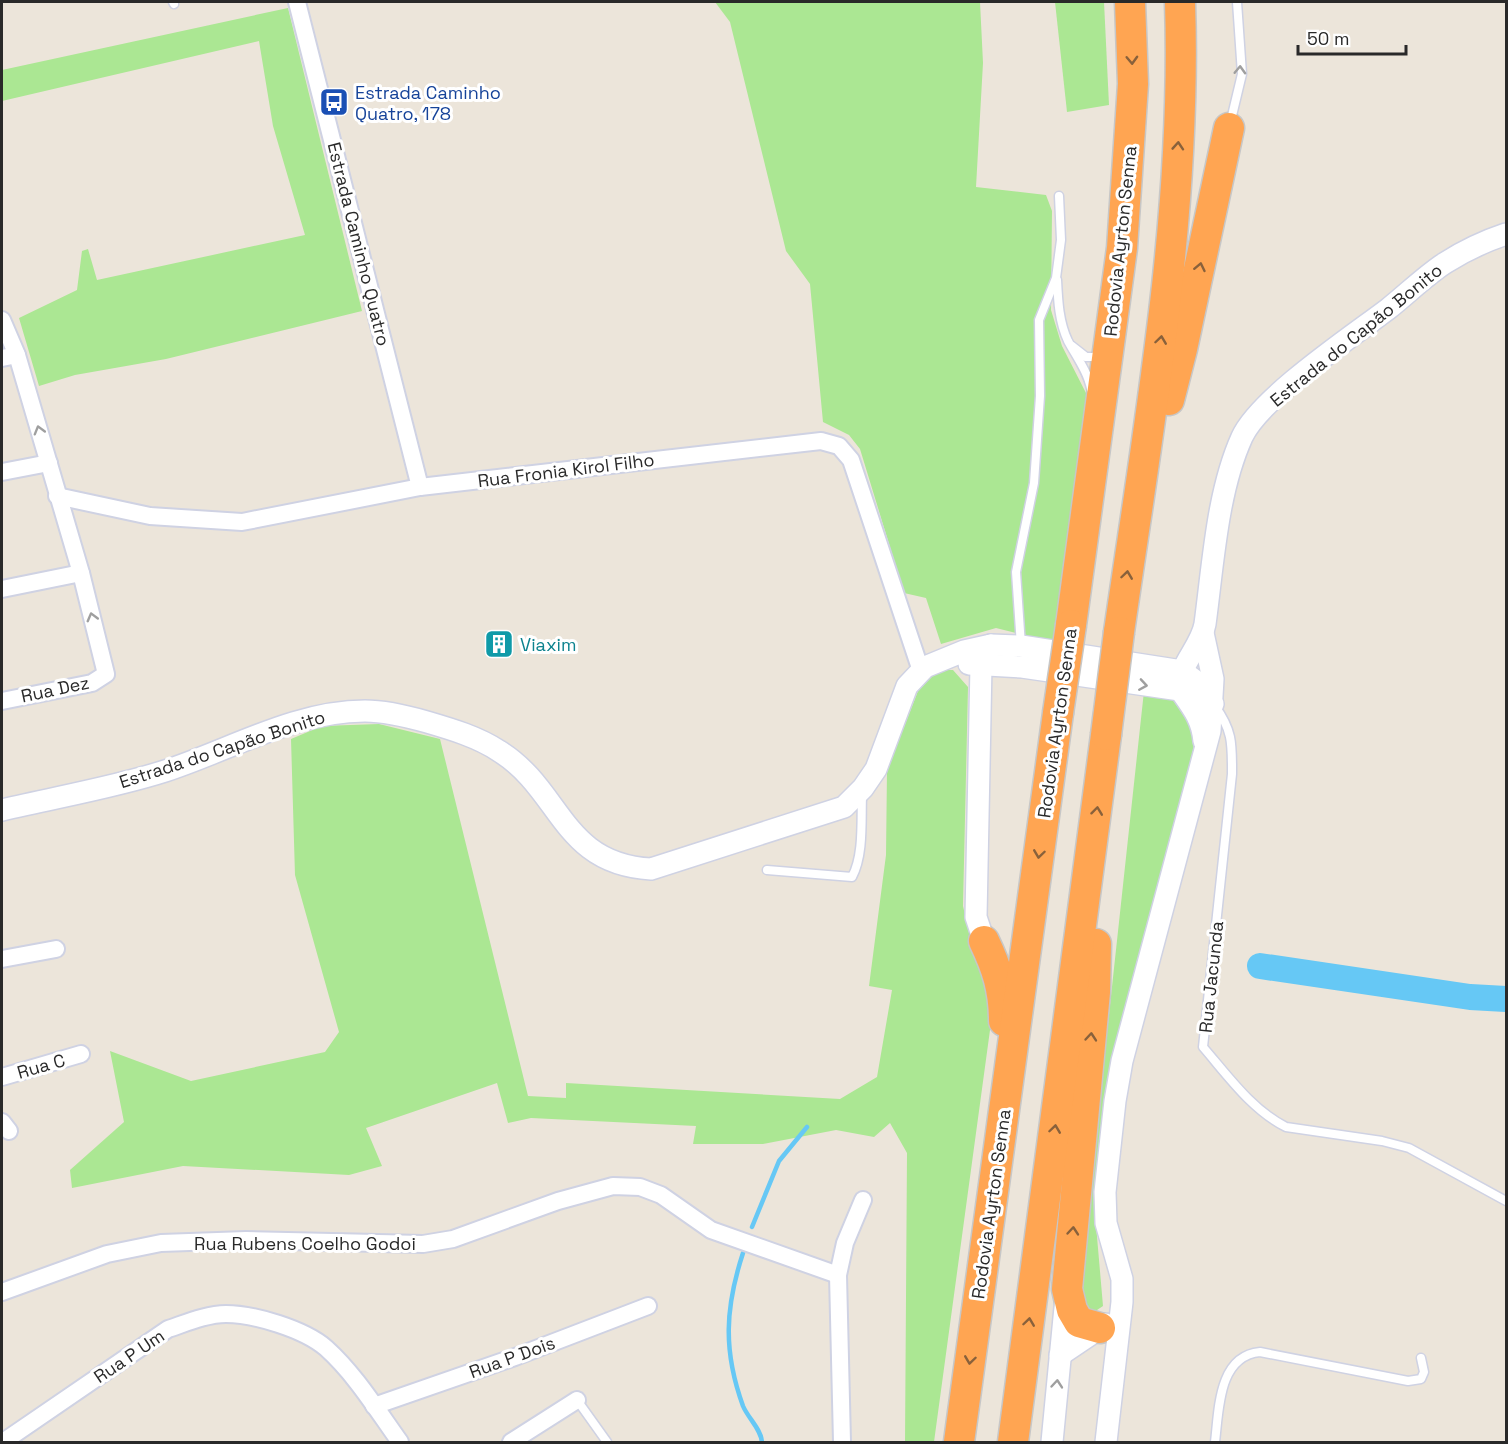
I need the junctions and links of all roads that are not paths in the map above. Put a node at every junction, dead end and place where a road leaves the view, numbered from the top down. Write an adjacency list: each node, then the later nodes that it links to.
1 (297, 2): 16 (street, Estrada Caminho Quatro)
2 (1130, 2): 8 (highway, Rodovia Ayrton Senna, one-way to 8)
3 (1180, 2): 15 (highway, one-way to 3)
4 (1237, 2): 5 (lane, one-way to 4)
5 (1229, 128): 15 (highway, one-way to 5)
6 (1059, 196): 9 (lane)
7 (1506, 234): 21 (street, Estrada do Capão Bonito)
8 (1122, 248): 11 (lane); 18 (highway, Rodovia Ayrton Senna)
9 (1056, 278): 11 (lane); 23 (lane)
10 (2, 320): 12 (street)
11 (1070, 345): 18 (lane)
12 (9, 356): 13 (street, one-way to 12)
13 (49, 463): 14 (street); 17 (street)
14 (2, 472)
15 (1140, 485): 35 (highway, one-way to 15, bridge)
16 (420, 488): 17 (street, Rua Fronia Kirol Filho); 26 (street, Rua Fronia Kirol Filho)
17 (57, 496): 19 (street)
18 (1082, 544): 36 (highway, Rodovia Ayrton Senna, one-way to 36, bridge)
19 (81, 573): 20 (street); 28 (street, Rua Dez, one-way to 19)
20 (2, 589)
21 (1203, 633): 27 (street, Estrada do Capão Bonito); 29 (street)
22 (992, 645): 23 (street); 24 (street); 25 (street)
23 (1022, 656): 25 (street); 27 (street); 30 (street)
24 (944, 661): 25 (street); 26 (street)
25 (981, 665): 30 (street)
26 (921, 671): 32 (street, Estrada do Capão Bonito)
27 (1181, 680): 29 (street); 31 (street)
28 (2, 701)
29 (1213, 704): 31 (street); 43 (lane, Rua Jacunda)
30 (981, 710): 37 (street)
31 (1204, 753): 47 (street)
32 (863, 788): 33 (street, Estrada do Capão Bonito); 34 (lane)
33 (2, 810)
34 (767, 870)
35 (1088, 881): 45 (highway, one-way to 35); 61 (highway, one-way to 35)
36 (1028, 932): 37 (highway); 50 (highway, Rodovia Ayrton Senna)
37 (984, 941): 50 (highway)
38 (56, 949): 39 (street)
39 (2, 959)
40 (81, 1054): 41 (street, Rua C)
41 (2, 1077)
42 (863, 1200): 44 (street)
43 (1506, 1201)
44 (838, 1275): 46 (street, Rua Rubens Coelho Godoi); 59 (street)
45 (1067, 1289): 49 (highway); 51 (street)
46 (2, 1292)
47 (1122, 1302): 49 (street); 63 (street)
48 (648, 1306): 54 (street, Rua P Dois)
49 (1100, 1328): 51 (street)
50 (975, 1330): 60 (highway, Rodovia Ayrton Senna, one-way to 60)
51 (1060, 1355): 62 (street, one-way to 51)
52 (1421, 1358): 64 (lane)
53 (577, 1400): 57 (street); 58 (lane)
54 (374, 1406): 55 (street, Rua P Um); 56 (street, Rua P Um)
55 (3, 1443)
56 (400, 1443)
57 (511, 1443)
58 (607, 1443)
59 (842, 1443)
60 (959, 1443)
61 (1013, 1443)
62 (1052, 1443)
63 (1106, 1443)
64 (1215, 1443)

